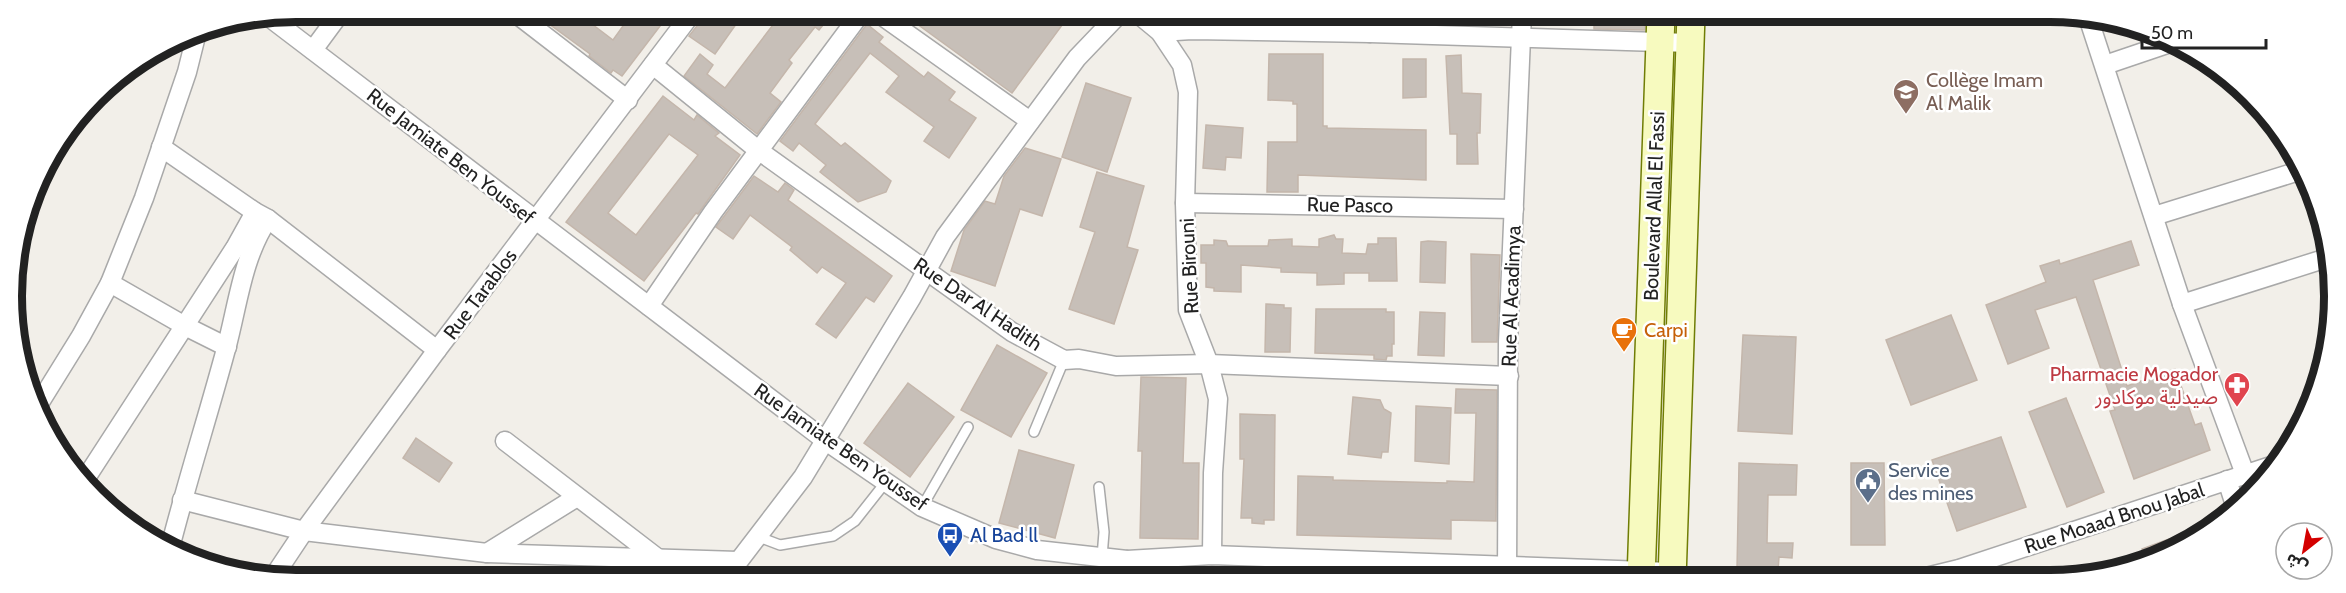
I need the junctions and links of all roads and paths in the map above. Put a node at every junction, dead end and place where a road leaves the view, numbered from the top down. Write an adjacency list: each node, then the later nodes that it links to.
1 (334, 22): 21 (street)
2 (527, 22): 24 (street)
3 (685, 22): 22 (street, Rue Tarablos)
4 (854, 22): 27 (street)
5 (891, 22): 25 (street)
6 (1111, 22): 25 (street)
7 (1150, 22): 29 (street, Rue Birouni)
8 (1157, 22): 15 (street)
9 (1369, 22): 15 (street)
10 (1522, 22): 16 (street, Rue Al Acadimya)
11 (1660, 22): 18 (main road, Boulevard Allal El Fassi)
12 (1691, 22): 19 (main road, Boulevard Allal El Fassi)
13 (276, 23): 21 (street, Rue Jamiate Ben Youssef)
14 (2091, 26): 23 (street)
15 (1370, 33): 16 (street)
16 (1521, 37): 18 (street); 30 (street, Rue Al Acadimya)
17 (194, 42): 26 (street)
18 (1660, 42): 19 (street); 74 (main road, Boulevard Allal El Fassi)
19 (1690, 43): 75 (main road, Boulevard Allal El Fassi)
20 (2161, 46): 23 (street)
21 (313, 50): 33 (street, Rue Jamiate Ben Youssef)
22 (653, 65): 24 (street, Rue Tarablos); 27 (street, Rue Dar Al Hadith)
23 (2105, 65): 32 (street)
24 (628, 100): 33 (street, Rue Tarablos)
25 (1030, 121): 35 (street)
26 (160, 147): 31 (street); 36 (street)
27 (758, 150): 35 (street, Rue Dar Al Hadith); 38 (street)
28 (2294, 173): 32 (street)
29 (1185, 203): 30 (street, Rue Pasco); 43 (street, Rue Birouni)
30 (1514, 209): 44 (street, Rue Al Acadimya)
31 (261, 216): 39 (street); 40 (street); 41 (street)
32 (2154, 216): 37 (street)
33 (535, 221): 38 (street, Rue Jamiate Ben Youssef); 41 (street, Rue Tarablos)
34 (2321, 260): 37 (street)
35 (928, 271): 42 (street, Rue Dar Al Hadith); 49 (street)
36 (110, 283): 39 (street); 45 (street)
37 (2182, 304): 51 (street)
38 (648, 306): 49 (street, Rue Jamiate Ben Youssef)
39 (185, 326): 40 (street); 52 (street)
40 (227, 347): 57 (street)
41 (437, 350): 60 (street, Rue Tarablos)
42 (1064, 360): 43 (street, Rue Dar Al Hadith); 47 (lane)
43 (1209, 364): 44 (street, Rue Dar Al Hadith); 64 (street, Rue Birouni)
44 (1509, 376): 73 (street, Rue Al Acadimya)
45 (42, 399)
46 (968, 427): 59 (lane)
47 (1034, 432)
48 (505, 441): 56 (street)
49 (826, 441): 54 (street, Rue Jamiate Ben Youssef); 61 (street)
50 (2263, 468): 51 (street, Rue Moaad Bnou Jabal)
51 (2244, 474): 53 (street, Rue Moaad Bnou Jabal)
52 (88, 475)
53 (2227, 480): 58 (street); 76 (street, Rue Moaad Bnou Jabal)
54 (885, 483): 59 (street, Rue Jamiate Ben Youssef); 61 (lane)
55 (1099, 487): 65 (lane)
56 (577, 497): 63 (street); 66 (street)
57 (182, 500): 60 (street); 62 (street)
58 (2233, 500)
59 (922, 507): 65 (street, Rue Jamiate Ben Youssef)
60 (304, 531): 63 (street); 69 (street, Rue Tarablos)
61 (759, 537): 68 (street)
62 (172, 540)
63 (487, 553): 66 (street)
64 (1212, 555): 67 (street, Rue Jamiate Ben Youssef); 72 (street, Rue Jamiate Ben Youssef)
65 (1102, 557): 67 (street, Rue Jamiate Ben Youssef)
66 (660, 560): 68 (street)
67 (1127, 560): 71 (street)
68 (738, 561): 70 (street)
69 (278, 570)
70 (732, 570)
71 (1127, 570)
72 (1458, 570)
73 (1507, 570)
74 (1641, 570)
75 (1671, 570)
76 (1972, 570)

